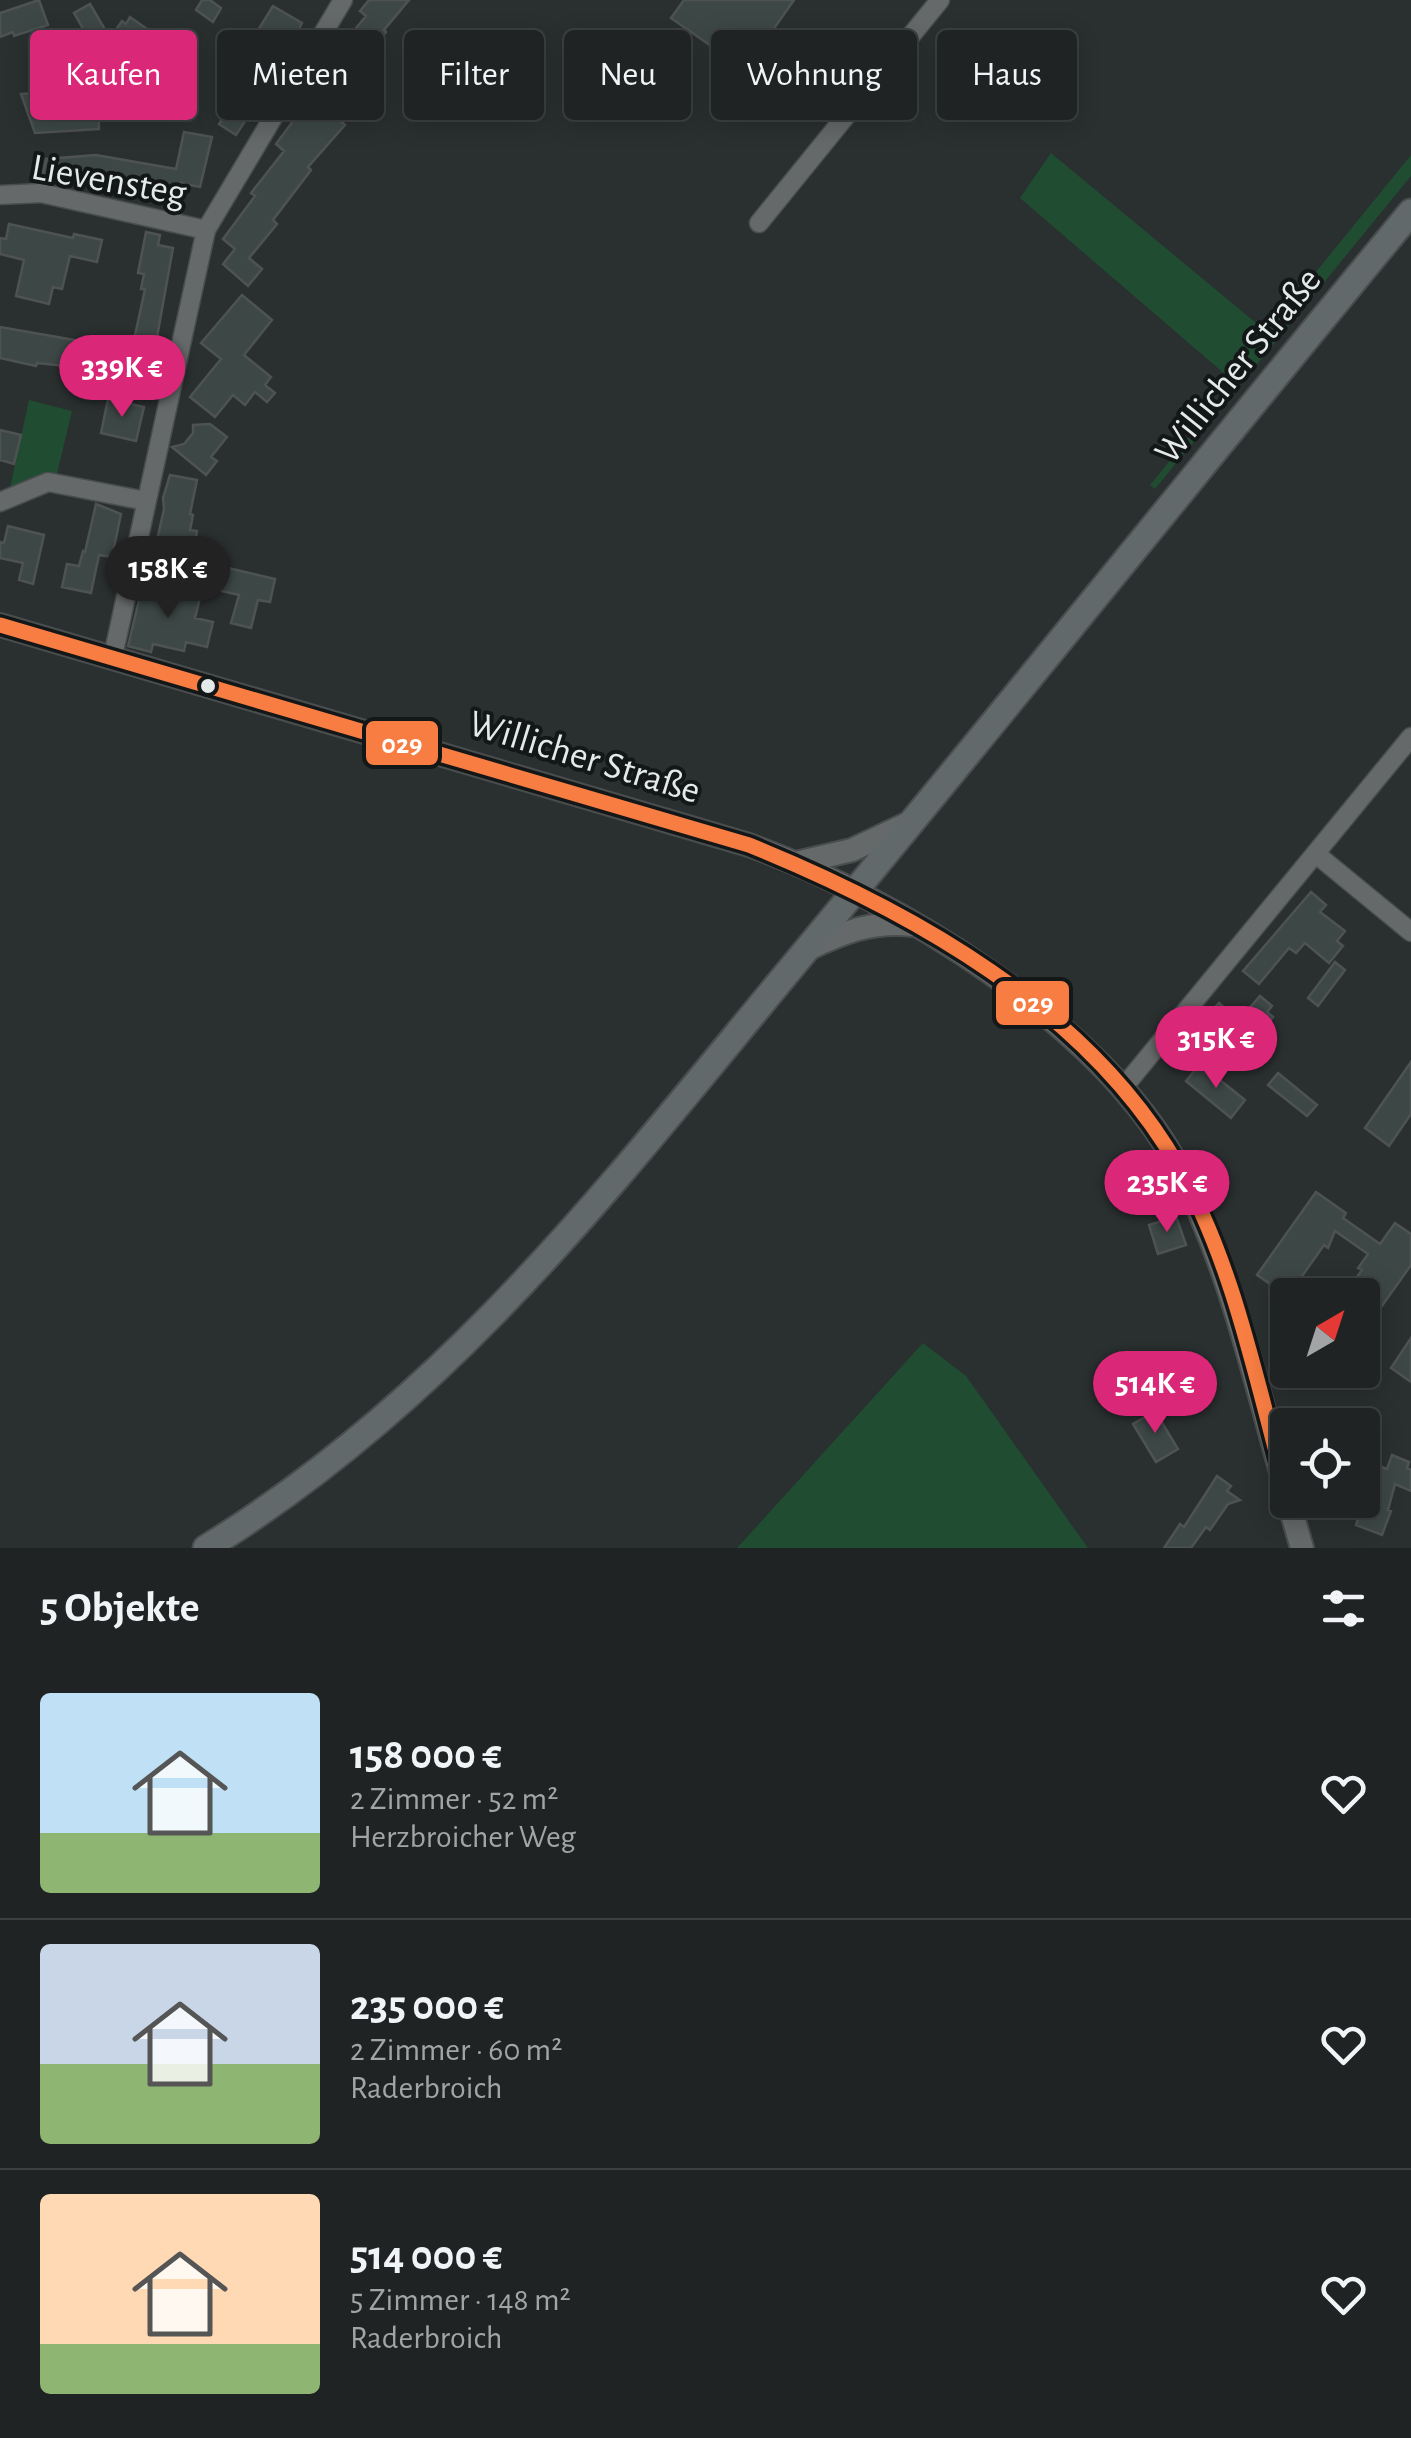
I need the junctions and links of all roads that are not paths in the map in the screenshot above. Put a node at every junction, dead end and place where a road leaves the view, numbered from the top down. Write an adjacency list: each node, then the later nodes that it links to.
1 (343, 0): 6 (street)
2 (940, 0): 5 (street)
3 (0, 195): 6 (street, Lievensteg)
4 (1411, 212): 12 (main road, Willicher Straße)
5 (759, 223)
6 (206, 230): 7 (street)
7 (146, 501): 8 (street); 10 (street)
8 (0, 502)
9 (0, 625): 10 (street, Willicher Straße)
10 (113, 656): 14 (street, Willicher Straße)
11 (1411, 737): 13 (street)
12 (912, 821): 14 (street); 15 (main road, Willicher Straße)
13 (1316, 854): 17 (street); 19 (street)
14 (796, 863): 15 (street, Willicher Straße)
15 (855, 890): 16 (street); 18 (main road, Willicher Straße)
16 (916, 926): 18 (street); 19 (street)
17 (1411, 932)
18 (806, 950): 22 (main road, Willicher Straße)
19 (1122, 1089): 20 (street)
20 (1270, 1428)
21 (1293, 1518): 23 (street)
22 (206, 1548)
23 (1302, 1548)

